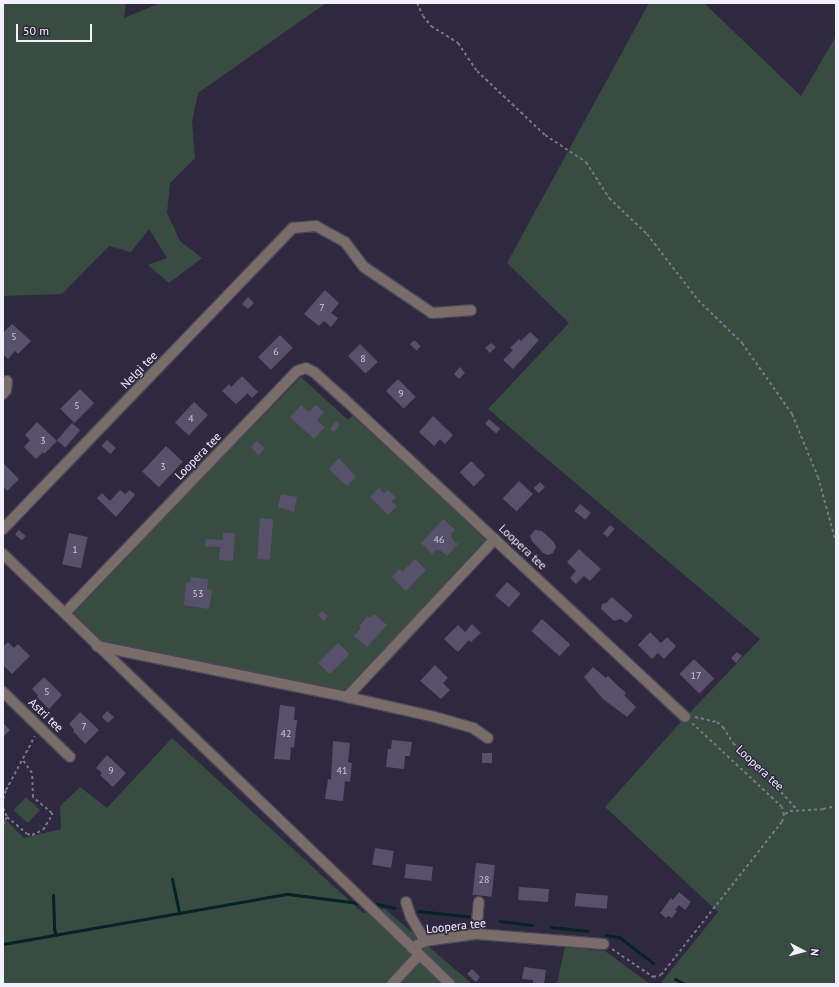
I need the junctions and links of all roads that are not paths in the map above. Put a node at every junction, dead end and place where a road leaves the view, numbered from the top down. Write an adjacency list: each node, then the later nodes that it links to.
1 (471, 310): 4 (street, Nelgi tee)
2 (7, 381): 3 (street)
3 (3, 394)
4 (3, 529)
5 (495, 539): 7 (street, Loopera tee); 10 (street); 11 (street, Loopera tee)
6 (3, 554): 7 (street)
7 (65, 613): 8 (street)
8 (97, 646): 10 (street); 19 (street)
9 (3, 692): 13 (street, Astri tee)
10 (347, 697): 12 (street)
11 (685, 717)
12 (488, 738)
13 (70, 757)
14 (406, 902): 17 (street)
15 (479, 902): 16 (street)
16 (476, 934): 17 (street, Loopera tee); 18 (street, Loopera tee)
17 (425, 941): 19 (street, Loopera tee)
18 (604, 944)
19 (412, 948): 20 (street)
20 (419, 955): 21 (street); 22 (street)
21 (392, 984)
22 (450, 984)

